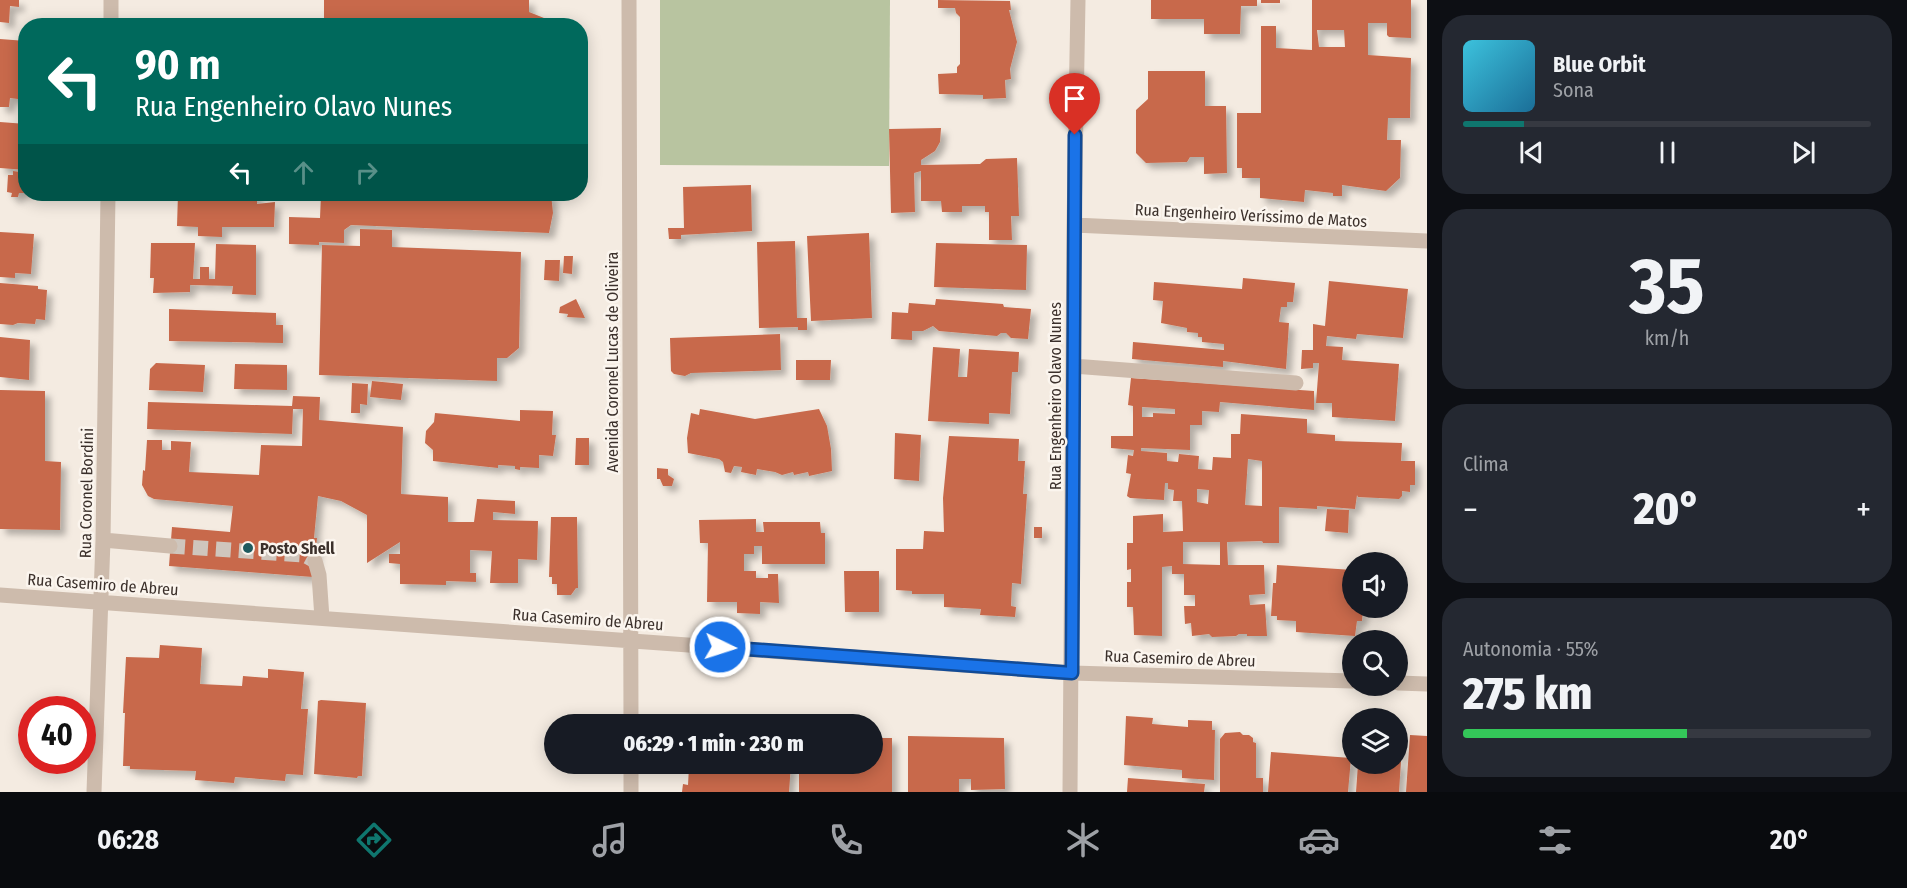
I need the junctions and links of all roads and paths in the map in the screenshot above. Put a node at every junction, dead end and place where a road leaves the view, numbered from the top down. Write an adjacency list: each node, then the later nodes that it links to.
1 (111, 0): 4 (street)
2 (629, 0): 16 (street, Avenida Coronel Lucas de Oliveira)
3 (1078, 0): 6 (street, Rua Engenheiro Olavo Nunes)
4 (111, 18)
5 (108, 201): 10 (street, Rua Coronel Bordini)
6 (1074, 225): 7 (street, Rua Engenheiro Veríssimo de Matos); 8 (street, Rua Engenheiro Olavo Nunes)
7 (1427, 241)
8 (1073, 366): 9 (street); 17 (street, Rua Engenheiro Olavo Nunes)
9 (1296, 383)
10 (103, 540): 11 (street); 14 (street, Rua Coronel Bordini)
11 (170, 546)
12 (315, 561): 15 (street)
13 (0, 595): 14 (street, Rua Casemiro de Abreu)
14 (101, 602): 15 (street, Rua Casemiro de Abreu); 23 (street, Rua Coronel Bordini)
15 (322, 618): 16 (street, Rua Casemiro de Abreu)
16 (631, 641): 17 (street, Rua Casemiro de Abreu); 21 (street, Avenida Coronel Lucas de Oliveira)
17 (1072, 673): 18 (street, Rua Casemiro de Abreu); 25 (street, Rua Engenheiro Olavo Nunes)
18 (1342, 681)
19 (1408, 683): 20 (street)
20 (1427, 684)
21 (631, 714)
22 (631, 774): 24 (street)
23 (94, 792)
24 (631, 792)
25 (1070, 792)

